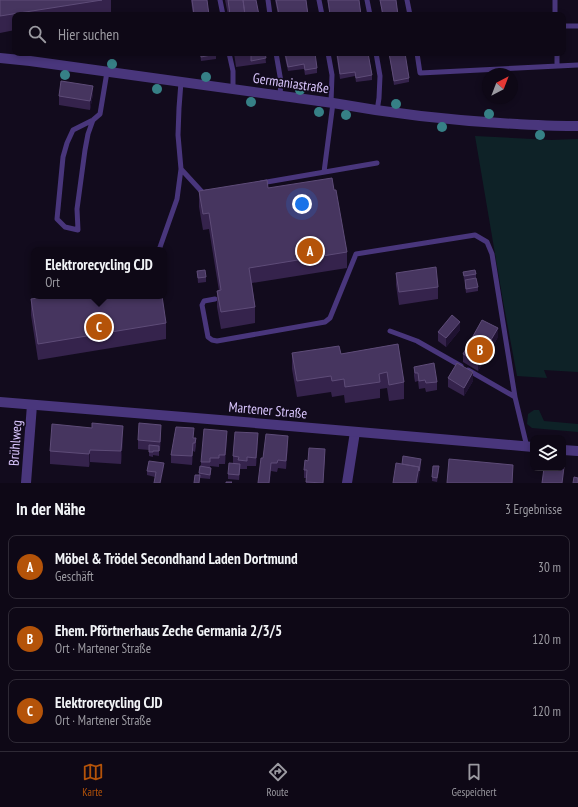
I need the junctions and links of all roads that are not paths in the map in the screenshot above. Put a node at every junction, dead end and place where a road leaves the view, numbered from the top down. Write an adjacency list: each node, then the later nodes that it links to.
1 (220, 0): 7 (lane)
2 (268, 0): 8 (lane)
3 (319, 0): 9 (lane)
4 (367, 0): 10 (lane)
5 (407, 0): 11 (lane)
6 (555, 0): 12 (lane)
7 (222, 12)
8 (270, 12)
9 (321, 12)
10 (369, 12)
11 (409, 12)
12 (555, 12)
13 (566, 26): 14 (lane)
14 (578, 26)
15 (230, 56): 26 (lane)
16 (276, 56): 27 (lane)
17 (329, 56): 28 (lane)
18 (377, 56): 29 (lane)
19 (417, 56): 23 (lane)
20 (556, 56): 23 (lane)
21 (0, 58): 24 (street, Germaniastraße)
22 (578, 65): 23 (lane)
23 (557, 66)
24 (107, 72): 25 (street, Germaniastraße); 30 (lane)
25 (181, 82): 26 (street, Germaniastraße); 33 (lane)
26 (233, 89): 27 (street, Germaniastraße)
27 (280, 95): 28 (street, Germaniastraße)
28 (332, 103): 29 (street, Germaniastraße); 34 (lane)
29 (377, 111): 31 (street, Germaniastraße)
30 (93, 120): 30 (lane)
31 (578, 126)
32 (377, 163): 34 (lane)
33 (181, 169): 36 (lane); 37 (lane)
34 (324, 172): 35 (lane)
35 (256, 184)
36 (211, 192)
37 (160, 247)
38 (215, 299): 40 (lane)
39 (390, 331): 40 (lane)
40 (515, 398): 44 (lane)
41 (0, 402): 42 (street, Martener Straße)
42 (32, 405): 43 (street, Martener Straße); 47 (street, Brühlweg)
43 (356, 432): 44 (street, Martener Straße); 48 (street)
44 (530, 447)
45 (566, 450): 46 (street)
46 (578, 451)
47 (26, 483)
48 (347, 483)

